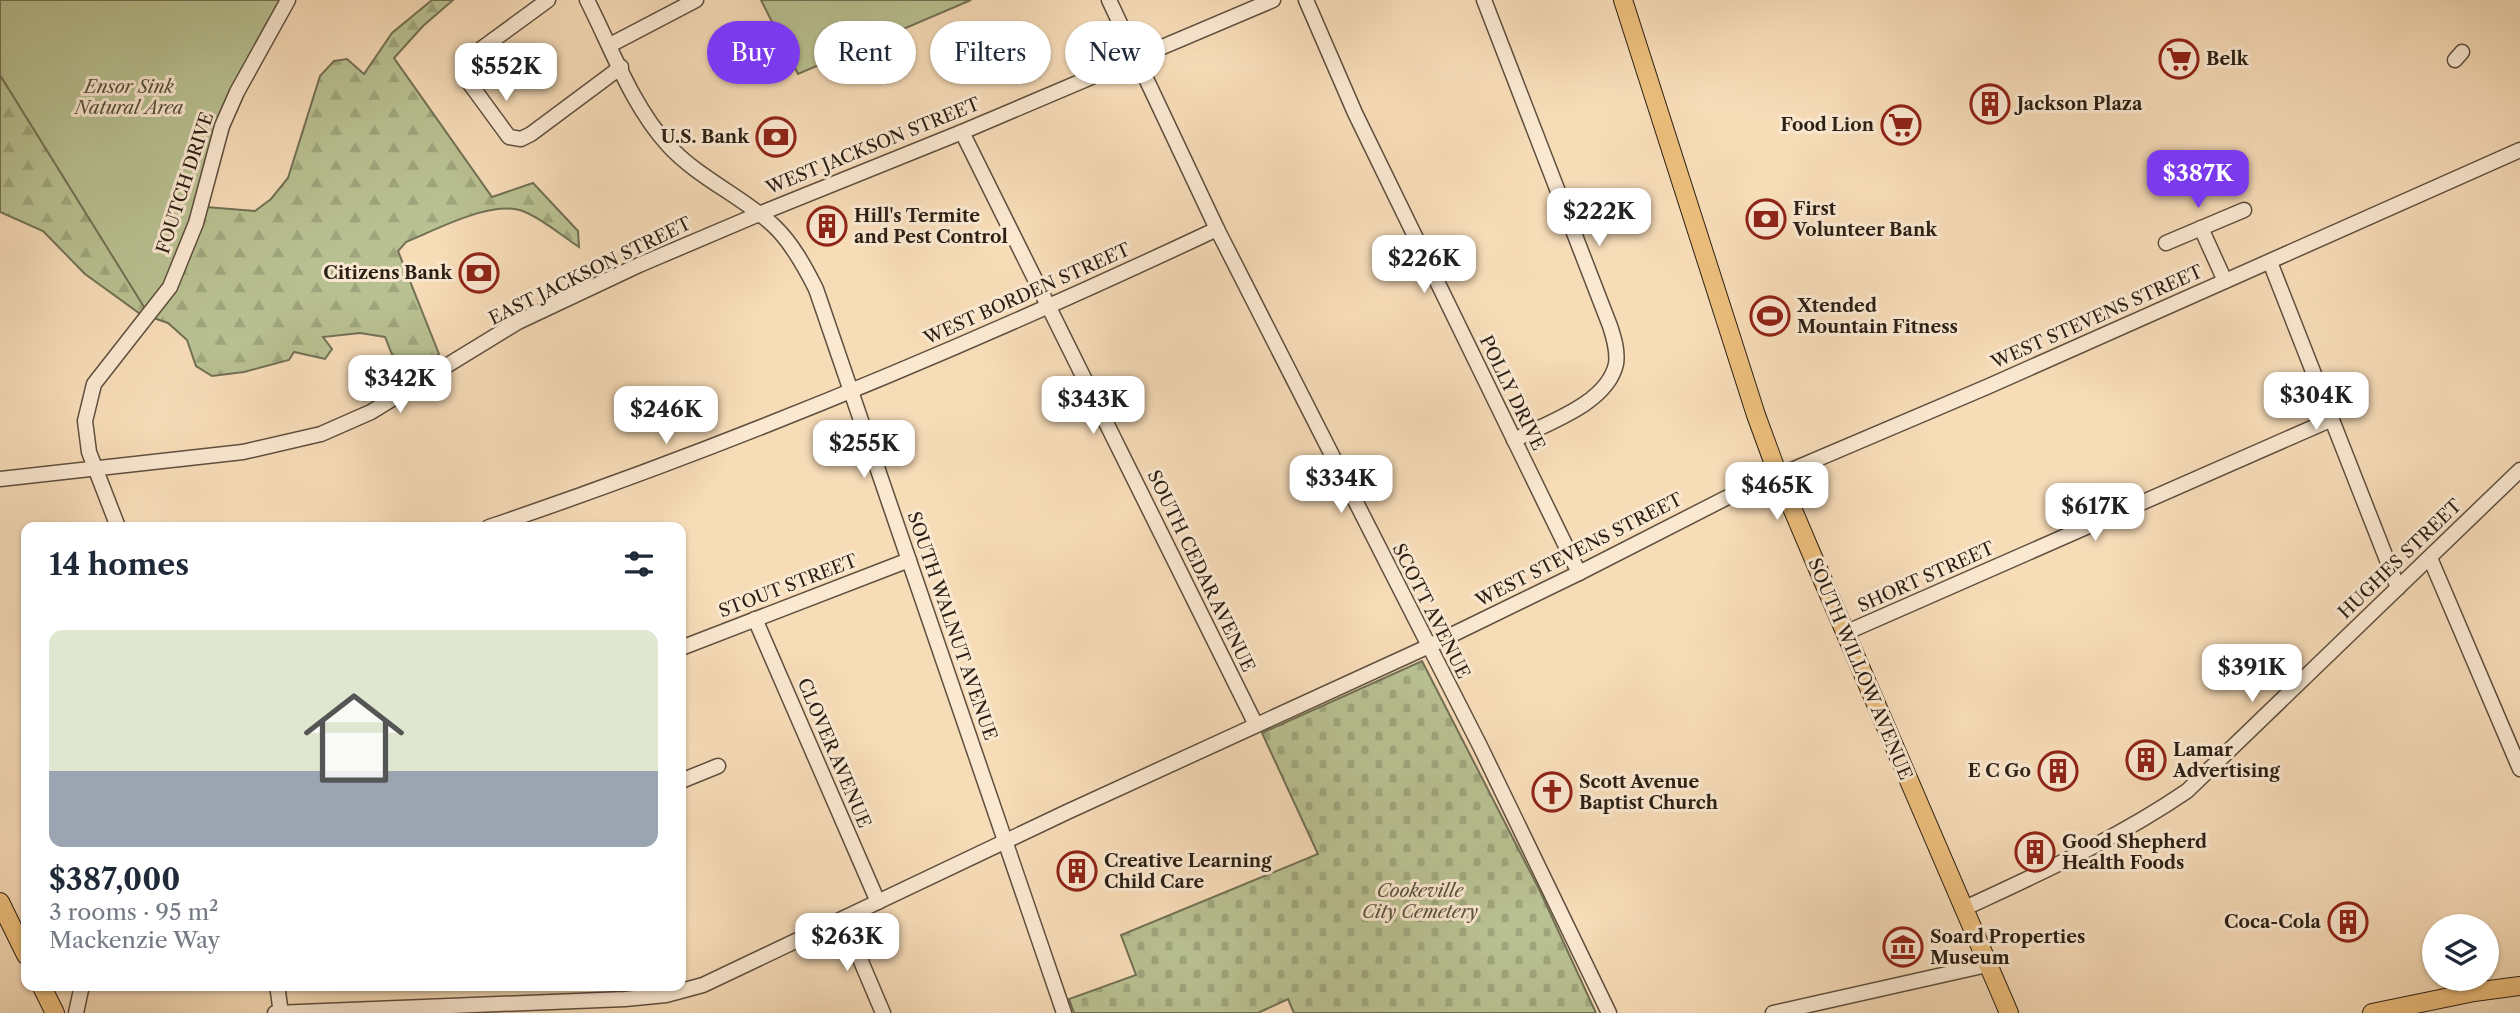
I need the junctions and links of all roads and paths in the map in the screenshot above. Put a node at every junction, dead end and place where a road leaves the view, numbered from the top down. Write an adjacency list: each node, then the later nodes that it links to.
1 (288, 0): 29 (street, FOUTCH DRIVE)
2 (548, 0): 13 (street)
3 (587, 0): 12 (street, SOUTH WALNUT AVENUE)
4 (696, 0): 12 (street)
5 (1109, 0): 10 (street, SCOTT AVENUE)
6 (1273, 0): 11 (street, WEST JACKSON STREET)
7 (1306, 0): 28 (street, POLLY DRIVE)
8 (1484, 0): 28 (street)
9 (1623, 0): 31 (main road, SOUTH WILLOW AVENUE)
10 (1119, 21)
11 (1165, 44)
12 (610, 45): 13 (street, SOUTH WALNUT AVENUE)
13 (621, 67): 19 (street, SOUTH WALNUT AVENUE)
14 (1072, 84): 16 (street, WEST JACKSON STREET)
15 (1149, 84): 21 (street, SCOTT AVENUE)
16 (962, 132): 19 (street, WEST JACKSON STREET); 25 (street, SOUTH CEDAR AVENUE)
17 (2520, 150): 23 (street, WEST STEVENS STREET)
18 (2244, 210): 20 (street)
19 (759, 214): 26 (street, SOUTH WALNUT AVENUE); 29 (street, EAST JACKSON STREET)
20 (2201, 228): 22 (street); 24 (street)
21 (1217, 229): 25 (street, WEST BORDEN STREET); 42 (street, SCOTT AVENUE)
22 (2166, 243)
23 (2270, 262): 24 (street, WEST STEVENS STREET); 27 (street)
24 (2225, 281): 31 (street, WEST STEVENS STREET)
25 (1048, 307): 26 (street, WEST BORDEN STREET); 43 (street, SOUTH CEDAR AVENUE)
26 (852, 392): 34 (street, WEST BORDEN STREET); 36 (street, SOUTH WALNUT AVENUE)
27 (2330, 420): 38 (street); 40 (street, SHORT STREET)
28 (1514, 440): 37 (street, POLLY DRIVE)
29 (96, 468): 32 (street, EAST JACKSON STREET); 33 (street, FOUTCH DRIVE)
30 (2520, 470): 35 (street, HUGHES STREET)
31 (1779, 475): 37 (street, WEST STEVENS STREET); 40 (main road, SOUTH WILLOW AVENUE)
32 (0, 479)
33 (116, 522)
34 (503, 522)
35 (2430, 558): 38 (street, HUGHES STREET); 45 (street)
36 (909, 560): 39 (street, STOUT STREET); 47 (street, SOUTH WALNUT AVENUE)
37 (1579, 573): 42 (street, WEST STEVENS STREET)
38 (2398, 588): 50 (street, HUGHES STREET)
39 (755, 619): 41 (street, STOUT STREET); 49 (street, CLOVER AVENUE)
40 (1845, 633): 50 (main road, SOUTH WILLOW AVENUE)
41 (686, 646)
42 (1427, 647): 43 (street, WEST STEVENS STREET); 65 (street, SCOTT AVENUE)
43 (1256, 725): 47 (street, WEST STEVENS STREET)
44 (718, 766): 46 (street)
45 (2520, 769)
46 (686, 779)
47 (1005, 841): 49 (street, WEST STEVENS STREET); 64 (street, SOUTH WALNUT AVENUE)
48 (0, 902): 52 (main road)
49 (878, 902): 51 (street, WEST STEVENS STREET)
50 (1963, 909): 53 (main road, SOUTH WILLOW AVENUE)
51 (844, 919): 55 (street, WEST STEVENS STREET); 63 (street)
52 (21, 945)
53 (1987, 965): 66 (street); 67 (main road, SOUTH WILLOW AVENUE)
54 (2520, 986): 68 (main road)
55 (686, 987)
56 (44, 991): 60 (main road)
57 (81, 991): 61 (street)
58 (277, 991): 62 (street)
59 (647, 991): 62 (street, WEST STEVENS STREET)
60 (55, 1013)
61 (76, 1013)
62 (279, 1013)
63 (883, 1013)
64 (1064, 1013)
65 (1609, 1013)
66 (1773, 1013)
67 (2009, 1013)
68 (2372, 1013)

